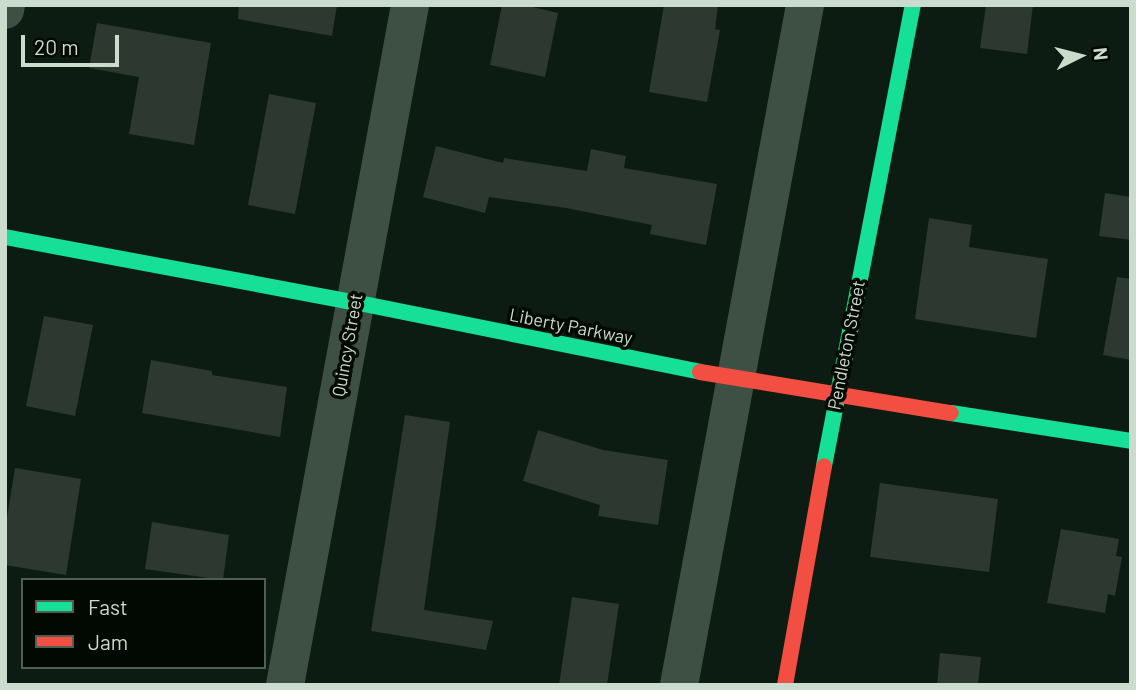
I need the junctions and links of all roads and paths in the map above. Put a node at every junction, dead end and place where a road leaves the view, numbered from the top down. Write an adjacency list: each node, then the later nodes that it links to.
1 (410, 5): 5 (street, Quincy Street)
2 (805, 5): 6 (street)
3 (913, 5): 7 (street, Pendleton Street)
4 (5, 237): 5 (street, Liberty Parkway)
5 (354, 302): 6 (street, Liberty Parkway); 9 (street, Quincy Street)
6 (735, 379): 7 (street, Liberty Parkway); 10 (street)
7 (836, 395): 8 (street, Liberty Parkway); 11 (street, Pendleton Street)
8 (1131, 441)
9 (285, 685)
10 (680, 685)
11 (785, 685)

